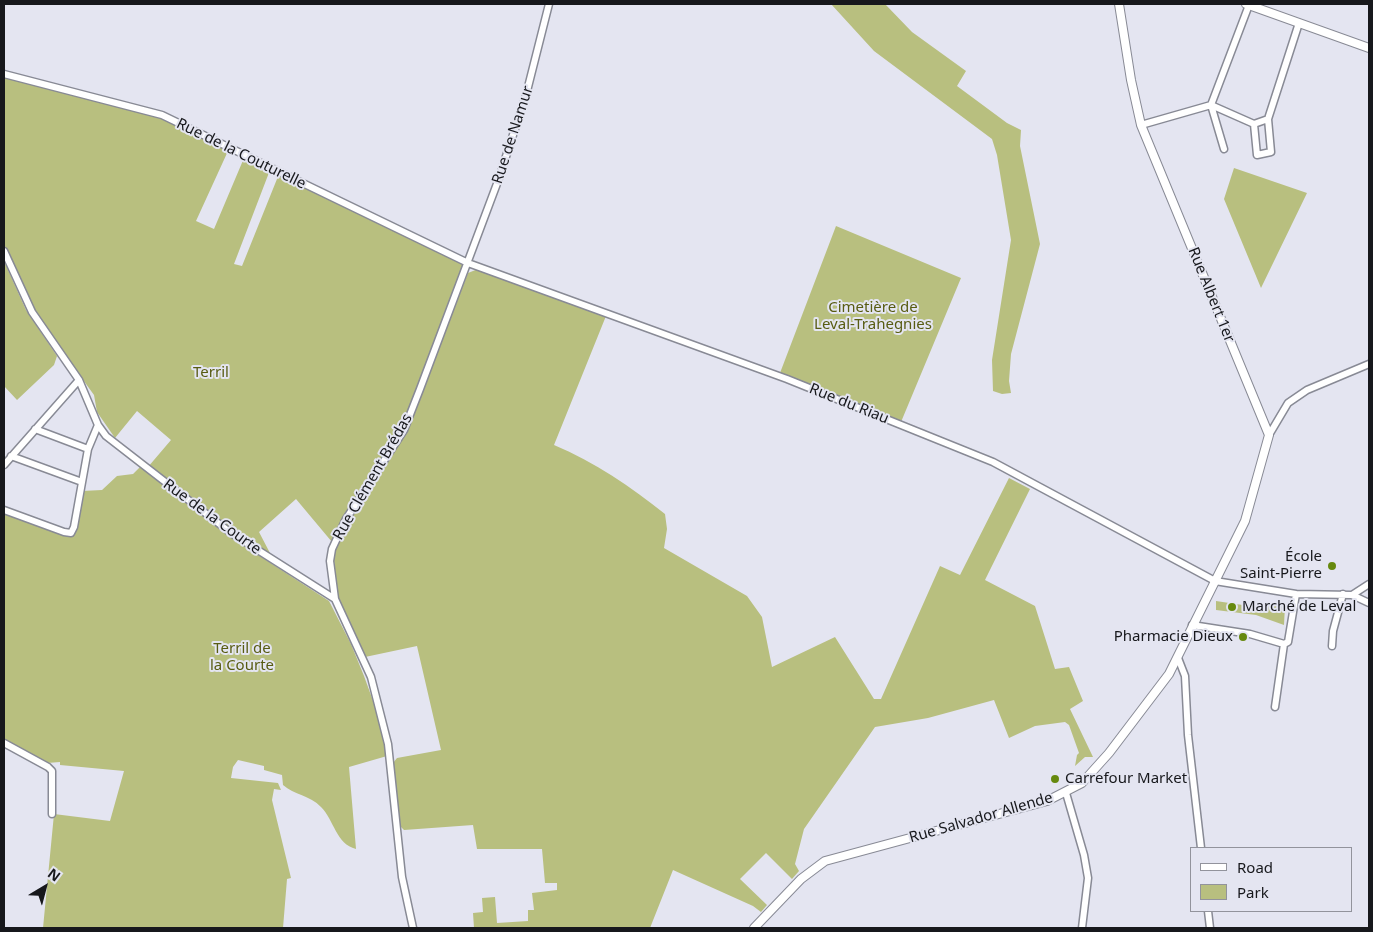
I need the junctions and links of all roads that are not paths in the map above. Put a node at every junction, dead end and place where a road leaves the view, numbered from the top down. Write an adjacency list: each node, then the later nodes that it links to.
1 (549, 4): 13 (street, Rue de Namur)
2 (1119, 4): 10 (street, Rue Albert 1er)
3 (1248, 4): 4 (street); 7 (street)
4 (1299, 23): 5 (street); 8 (street)
5 (1369, 48)
6 (4, 74): 13 (street, Rue de la Couturelle)
7 (1211, 106): 9 (street); 10 (street); 11 (street)
8 (1268, 119): 9 (street); 9 (street)
9 (1254, 124)
10 (1141, 125): 18 (street, Rue Albert 1er)
11 (1224, 149)
12 (4, 251): 15 (street, Rue de la Courte)
13 (468, 263): 24 (street, Rue du Riau); 29 (street, Rue Clément Brédas)
14 (1369, 364): 18 (street)
15 (79, 380): 16 (street, Rue de la Courte); 17 (street)
16 (98, 425): 19 (street); 29 (street, Rue de la Courte)
17 (35, 429): 19 (street); 20 (street)
18 (1269, 435): 24 (street)
19 (88, 449): 22 (street)
20 (11, 456): 21 (street); 22 (street)
21 (4, 464)
22 (82, 482): 23 (street)
23 (4, 510)
24 (1215, 581): 26 (street, Rue du Riau); 31 (street, Rue Salvador Allende)
25 (1369, 584): 28 (street)
26 (1296, 594): 27 (street, Rue du Riau); 32 (street)
27 (1343, 594): 28 (street, Rue du Riau); 33 (street)
28 (1352, 595): 30 (street, Rue du Riau)
29 (335, 599): 41 (street, Rue Clément Brédas)
30 (1369, 603)
31 (1192, 625): 32 (street); 34 (street, Rue Salvador Allende)
32 (1284, 644): 35 (street)
33 (1332, 646)
34 (1178, 658): 37 (street, Rue Salvador Allende); 39 (street)
35 (1275, 707)
36 (4, 743): 38 (street)
37 (1066, 793): 42 (street, Rue Salvador Allende); 43 (street)
38 (52, 814)
39 (1201, 847)
40 (1208, 912): 44 (street)
41 (413, 928)
42 (754, 928)
43 (1082, 928)
44 (1210, 928)

